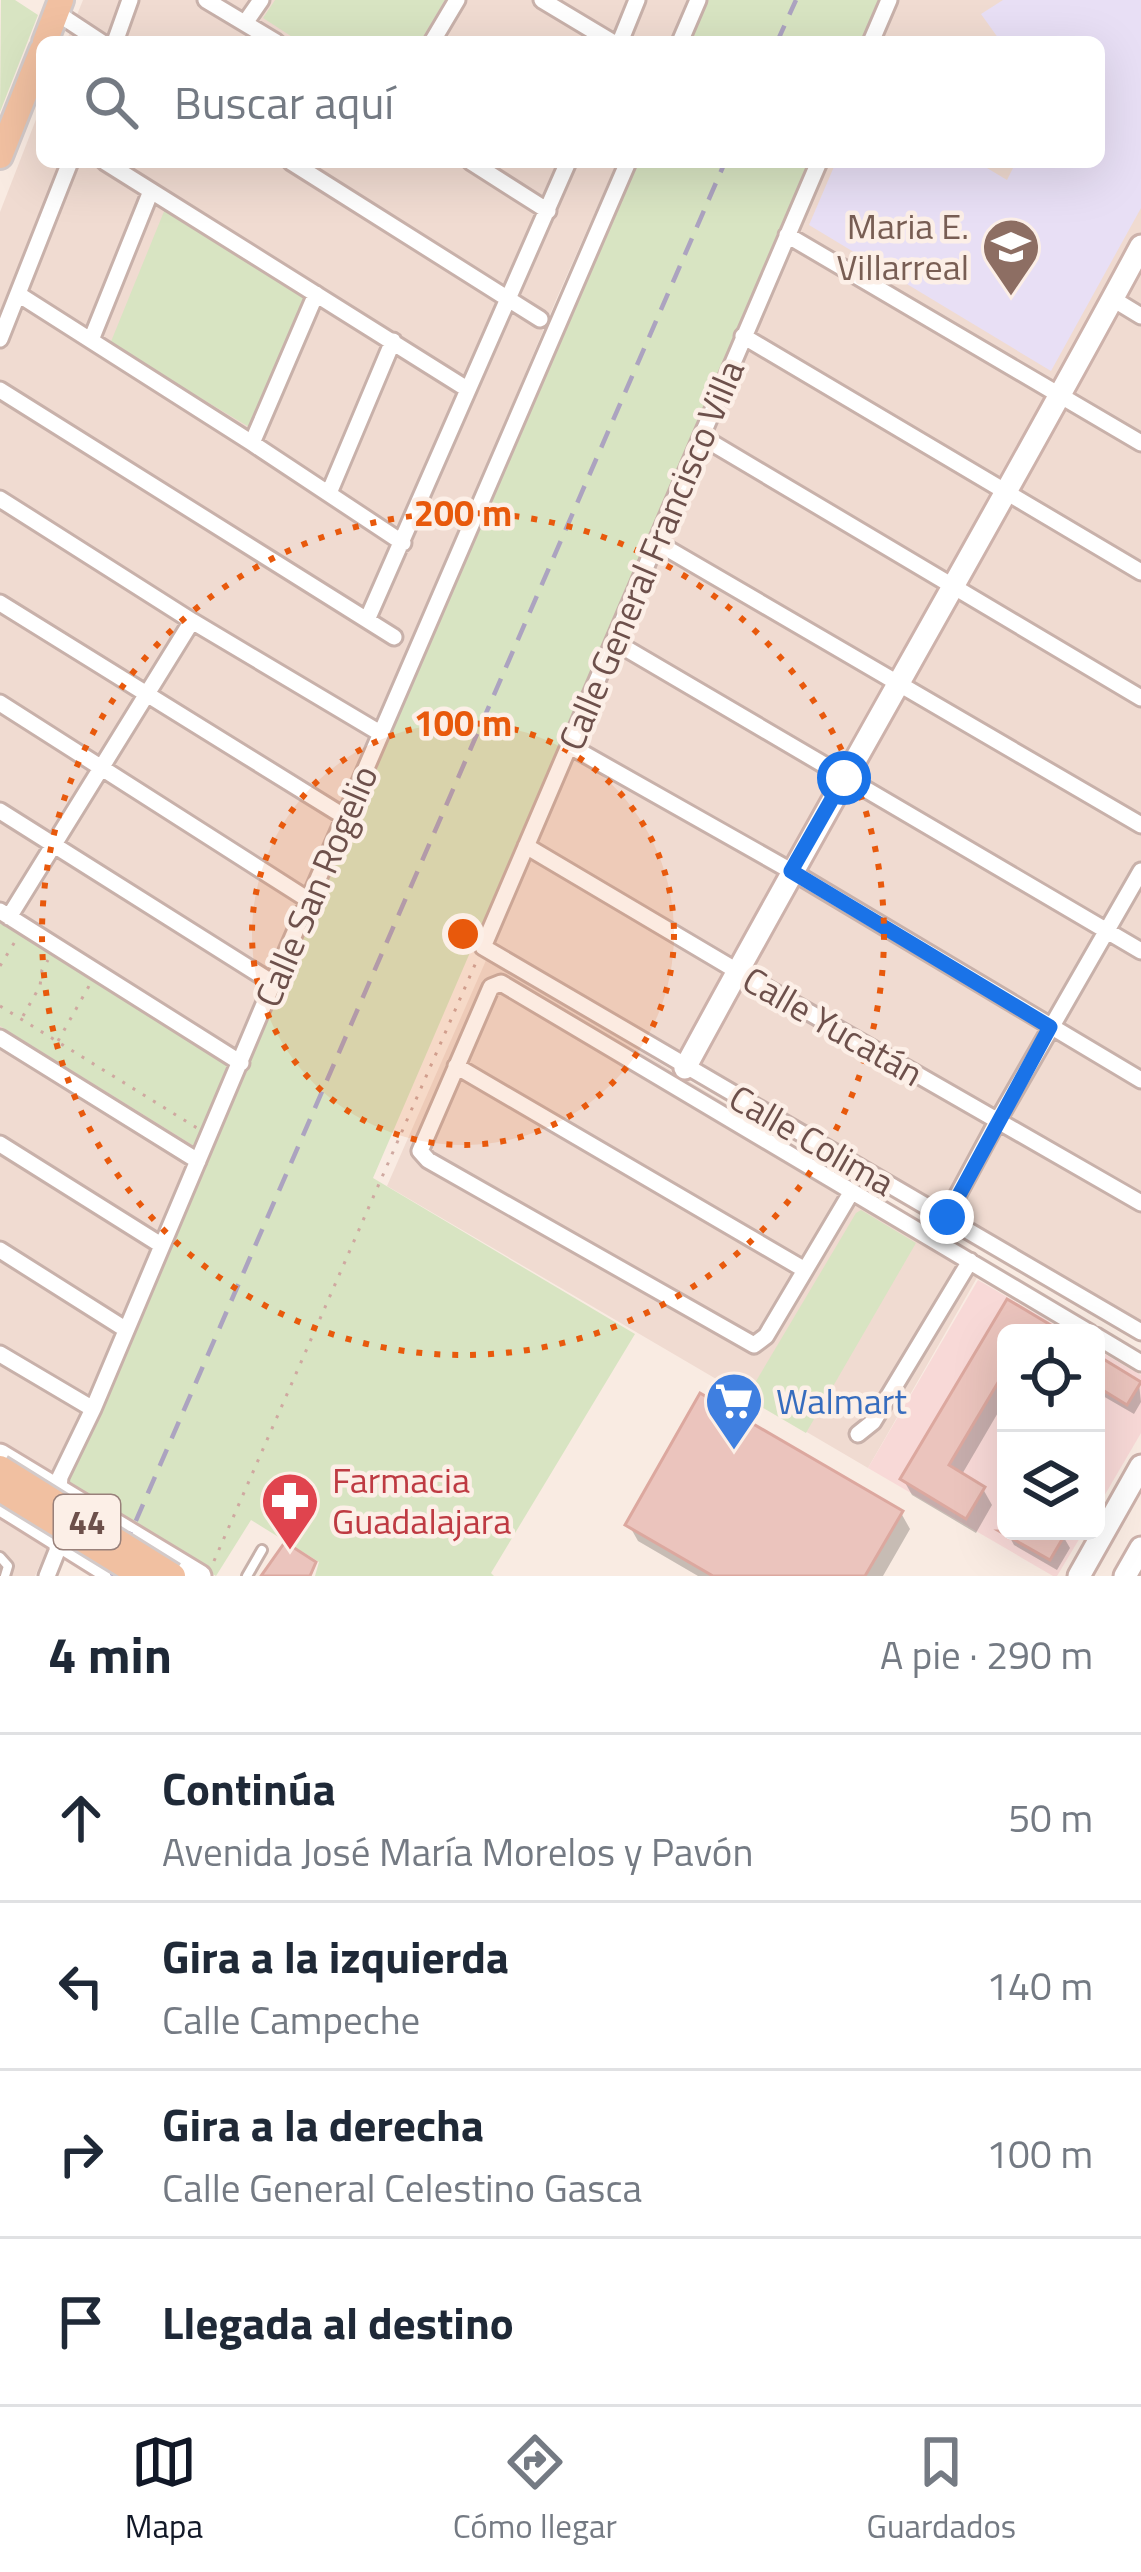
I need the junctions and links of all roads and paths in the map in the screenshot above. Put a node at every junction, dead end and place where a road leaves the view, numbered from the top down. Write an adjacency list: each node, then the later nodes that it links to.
1 (130, 0): 13 (street)
2 (206, 0): 10 (street)
3 (261, 0): 10 (street)
4 (457, 0): 15 (street)
5 (542, 0): 16 (street)
6 (637, 0): 17 (street)
7 (698, 0): 18 (street)
8 (889, 0): 19 (street)
9 (52, 4): 11 (main road); 12 (street)
10 (245, 23): 14 (street)
11 (46, 36)
12 (93, 36)
13 (117, 36)
14 (266, 36)
15 (438, 36)
16 (605, 36)
17 (619, 36)
18 (683, 36)
19 (874, 36)
20 (36, 66): 21 (main road)
21 (0, 157)
22 (68, 168): 33 (street)
23 (114, 168): 29 (street)
24 (301, 168): 36 (street)
25 (480, 168): 30 (street)
26 (566, 168): 30 (street)
27 (625, 168): 65 (street, Calle San Rogelio)
28 (815, 168): 31 (street, Calle General Francisco Villa)
29 (151, 191): 34 (street); 41 (street)
30 (548, 211): 36 (street)
31 (787, 235): 39 (street, Calle General Francisco Villa); 45 (street)
32 (1141, 246): 35 (street)
33 (18, 294): 40 (street); 41 (street)
34 (316, 294): 42 (street); 48 (street)
35 (1113, 298): 37 (street); 45 (street)
36 (508, 299): 38 (street); 43 (street)
37 (1141, 316)
38 (540, 319)
39 (743, 336): 46 (street, Calle General Francisco Villa); 49 (street)
40 (0, 339)
41 (91, 340): 48 (street)
42 (393, 341): 43 (street); 50 (street)
43 (466, 389): 53 (street)
44 (0, 390): 57 (street)
45 (1060, 393): 47 (street); 49 (street)
46 (702, 437): 52 (street, Calle General Francisco Villa); 55 (street)
47 (1141, 442)
48 (252, 443): 50 (street)
49 (1006, 492): 54 (street); 55 (street)
50 (329, 493): 53 (street)
51 (0, 499): 58 (street)
52 (656, 542): 60 (street, Calle General Francisco Villa); 61 (street)
53 (403, 543): 57 (street)
54 (1141, 572)
55 (952, 586): 61 (street); 63 (street)
56 (0, 603): 62 (street)
57 (367, 620): 59 (street)
58 (192, 621): 62 (street); 65 (street)
59 (394, 637)
60 (615, 642): 66 (street, Calle General Francisco Villa); 68 (street)
61 (897, 683): 68 (street); 71 (street)
62 (147, 692): 67 (street); 70 (street)
63 (1141, 698)
64 (0, 704): 67 (street)
65 (380, 734): 70 (street, Calle San Rogelio)
66 (570, 746): 73 (street, Calle General Francisco Villa); 74 (street)
67 (101, 768): 72 (street); 76 (street)
68 (844, 778): 74 (street); 78 (street)
69 (0, 812): 72 (street)
70 (345, 817): 76 (street, Calle San Rogelio)
71 (1141, 825)
72 (53, 845): 77 (street); 86 (street)
73 (526, 845): 80 (street, Calle General Francisco Villa); 84 (street, Calle Yucatán)
74 (791, 871): 84 (street); 89 (street)
75 (1141, 871): 78 (street)
76 (310, 901): 86 (street, Calle San Rogelio)
77 (4, 914): 92 (street)
78 (1106, 931): 81 (street); 89 (street)
79 (20, 933): 83 (path)
80 (482, 947): 94 (street, Calle Colima); 125 (path)
81 (1141, 952)
82 (53, 954): 88 (path)
83 (0, 966)
84 (737, 971): 94 (street); 96 (street, Calle Yucatán)
85 (92, 980): 91 (path)
86 (273, 983): 92 (street, Calle San Rogelio)
87 (0, 1006): 88 (path)
88 (22, 1019): 91 (path)
89 (1050, 1027): 95 (street); 96 (street)
90 (0, 1038): 99 (street)
91 (58, 1041): 97 (path)
92 (241, 1063): 99 (street, Calle San Rogelio)
93 (455, 1066): 100 (street); 107 (street); 107 (street)
94 (685, 1067): 102 (street, Calle Colima)
95 (1141, 1080)
96 (998, 1120): 101 (street, Calle Yucatán); 102 (street)
97 (201, 1131)
98 (0, 1144): 104 (street)
99 (198, 1161): 104 (street, Calle San Rogelio)
100 (852, 1191): 103 (street); 107 (street)
101 (1141, 1203)
102 (947, 1217): 103 (street); 110 (street, Calle Colima)
103 (934, 1240): 106 (street)
104 (161, 1245): 109 (street, Calle San Rogelio)
105 (0, 1250): 109 (street)
106 (970, 1261): 108 (street); 115 (street)
107 (806, 1270)
108 (1075, 1324)
109 (125, 1329): 114 (street, Calle San Rogelio)
110 (1141, 1332)
111 (1105, 1342): 113 (street)
112 (0, 1354): 114 (street)
113 (1141, 1364)
114 (93, 1409): 118 (street, Calle San Rogelio)
115 (858, 1435)
116 (2, 1461): 118 (street); 119 (street); 130 (main road, 44, bridge)
117 (1141, 1466): 132 (street)
118 (59, 1484): 121 (street); 125 (street)
119 (0, 1490): 129 (main road, 44, bridge)
120 (0, 1504): 121 (street)
121 (58, 1540): 127 (street); 128 (street)
122 (1141, 1548): 133 (street)
123 (262, 1550): 131 (lane)
124 (0, 1557): 126 (lane)
125 (204, 1575)
126 (5, 1576)
127 (46, 1576)
128 (115, 1576)
129 (142, 1576)
130 (173, 1576)
131 (247, 1576)
132 (1079, 1576)
133 (1125, 1576)

